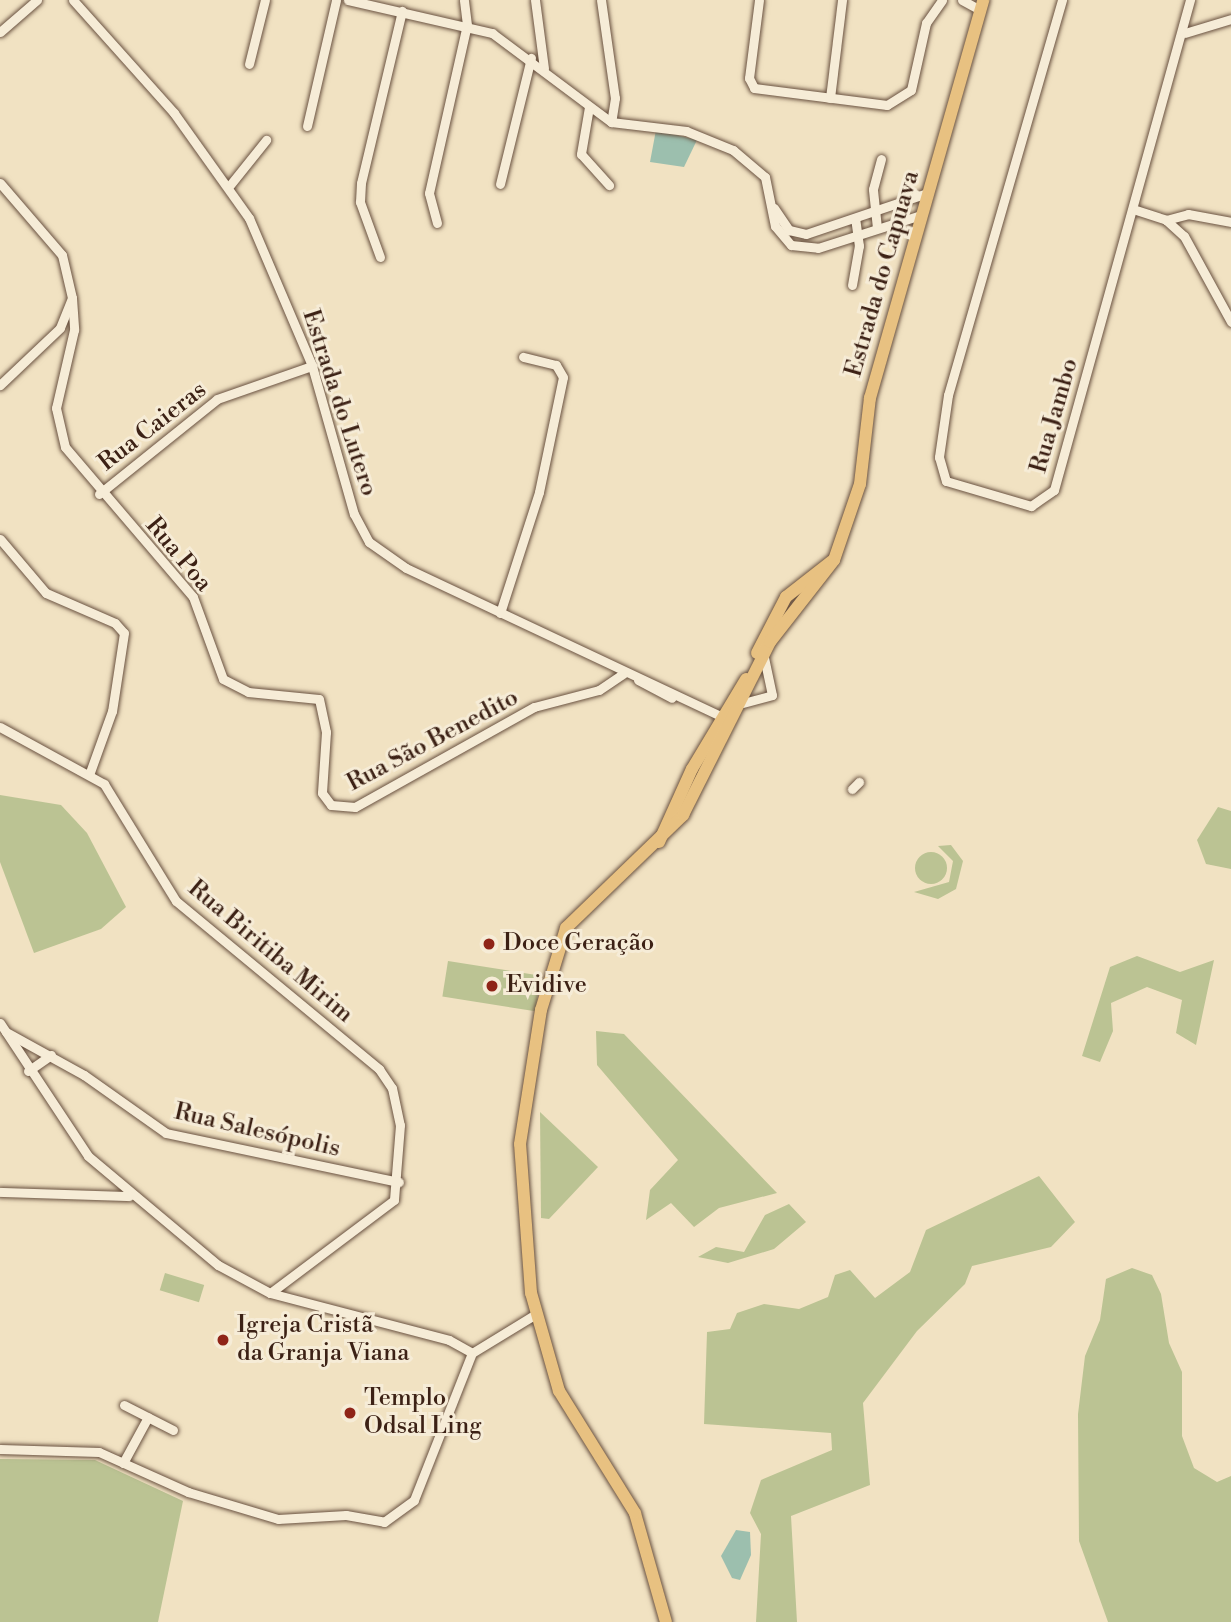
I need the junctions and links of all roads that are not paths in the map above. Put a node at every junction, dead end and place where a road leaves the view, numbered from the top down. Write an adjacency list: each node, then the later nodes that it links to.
1 (37, 0): 19 (street)
2 (73, 0): 32 (street, Estrada do Lutero)
3 (265, 0): 22 (street)
4 (335, 0): 27 (street)
5 (348, 0): 16 (street)
6 (464, 0): 18 (street)
7 (535, 0): 23 (street)
8 (601, 0): 26 (street)
9 (759, 0): 24 (street)
10 (842, 0): 24 (street)
11 (942, 0): 24 (street)
12 (962, 0): 15 (street)
13 (1062, 0): 36 (street, Rua Jambo)
14 (1190, 0): 20 (street, Rua Jambo)
15 (981, 5): 34 (main road, Estrada do Capuava)
16 (396, 7): 18 (street); 47 (street)
17 (1231, 19): 20 (street)
18 (467, 25): 21 (street); 42 (street)
19 (0, 32)
20 (1185, 33): 36 (street, Rua Jambo)
21 (531, 58): 23 (street); 31 (street)
22 (249, 64)
23 (544, 68): 25 (street)
24 (830, 98)
25 (589, 107): 26 (street); 33 (street)
26 (611, 122): 35 (street)
27 (307, 126)
28 (266, 140): 32 (street)
29 (881, 159): 37 (street)
30 (0, 183): 49 (street, Rua Poa)
31 (500, 184)
32 (230, 185): 54 (street, Estrada do Lutero)
33 (608, 185)
34 (927, 194): 37 (street); 38 (main road, Estrada do Capuava)
35 (773, 207): 43 (street); 46 (street)
36 (1136, 210): 40 (street)
37 (874, 211): 39 (street); 44 (street)
38 (921, 215): 44 (street); 58 (main road, Estrada do Capuava)
39 (855, 218): 43 (street); 45 (street)
40 (1166, 220): 41 (street); 50 (street)
41 (1231, 222)
42 (437, 223)
43 (841, 224): 46 (street)
44 (877, 228): 45 (street)
45 (859, 234): 46 (street); 48 (street)
46 (845, 239)
47 (380, 257)
48 (852, 285)
49 (72, 298): 51 (street); 52 (street, Rua Poa)
50 (1231, 322)
51 (60, 328): 52 (street); 55 (street)
52 (74, 330): 56 (street, Rua Poa)
53 (523, 357): 61 (street)
54 (312, 366): 56 (street, Rua Caieras); 61 (street, Estrada do Lutero)
55 (0, 386)
56 (99, 494): 67 (street, Rua Poa)
57 (0, 539): 68 (street)
58 (834, 560): 59 (main road, Estrada do Capuava); 60 (main road, Estrada do Capuava)
59 (786, 597): 60 (main road); 65 (main road, Estrada do Capuava)
60 (796, 607): 62 (main road, Estrada do Capuava)
61 (500, 613): 63 (street, Estrada do Lutero)
62 (764, 657): 64 (main road, Estrada do Capuava); 64 (street)
63 (623, 674): 65 (street, Estrada do Lutero); 67 (street, Rua São Benedito)
64 (743, 703): 69 (main road, Estrada do Capuava)
65 (722, 719): 69 (main road, Estrada do Capuava)
66 (0, 727): 68 (street, Rua Biritiba Mirim)
67 (326, 732)
68 (90, 772): 74 (street, Rua Biritiba Mirim)
69 (681, 806): 78 (main road, Estrada do Capuava)
70 (0, 1023): 71 (street)
71 (6, 1032): 72 (street, Rua Salesópolis); 73 (street)
72 (51, 1055): 73 (street); 74 (street, Rua Salesópolis)
73 (28, 1071): 76 (street)
74 (400, 1182): 77 (street)
75 (0, 1192): 76 (street)
76 (129, 1196): 77 (street)
77 (270, 1293): 79 (street)
78 (536, 1314): 79 (street); 85 (main road, Estrada do Capuava)
79 (472, 1353): 84 (street)
80 (124, 1405): 81 (street)
81 (148, 1417): 82 (street); 84 (street)
82 (173, 1430)
83 (0, 1449): 84 (street)
84 (124, 1463)
85 (666, 1622)

